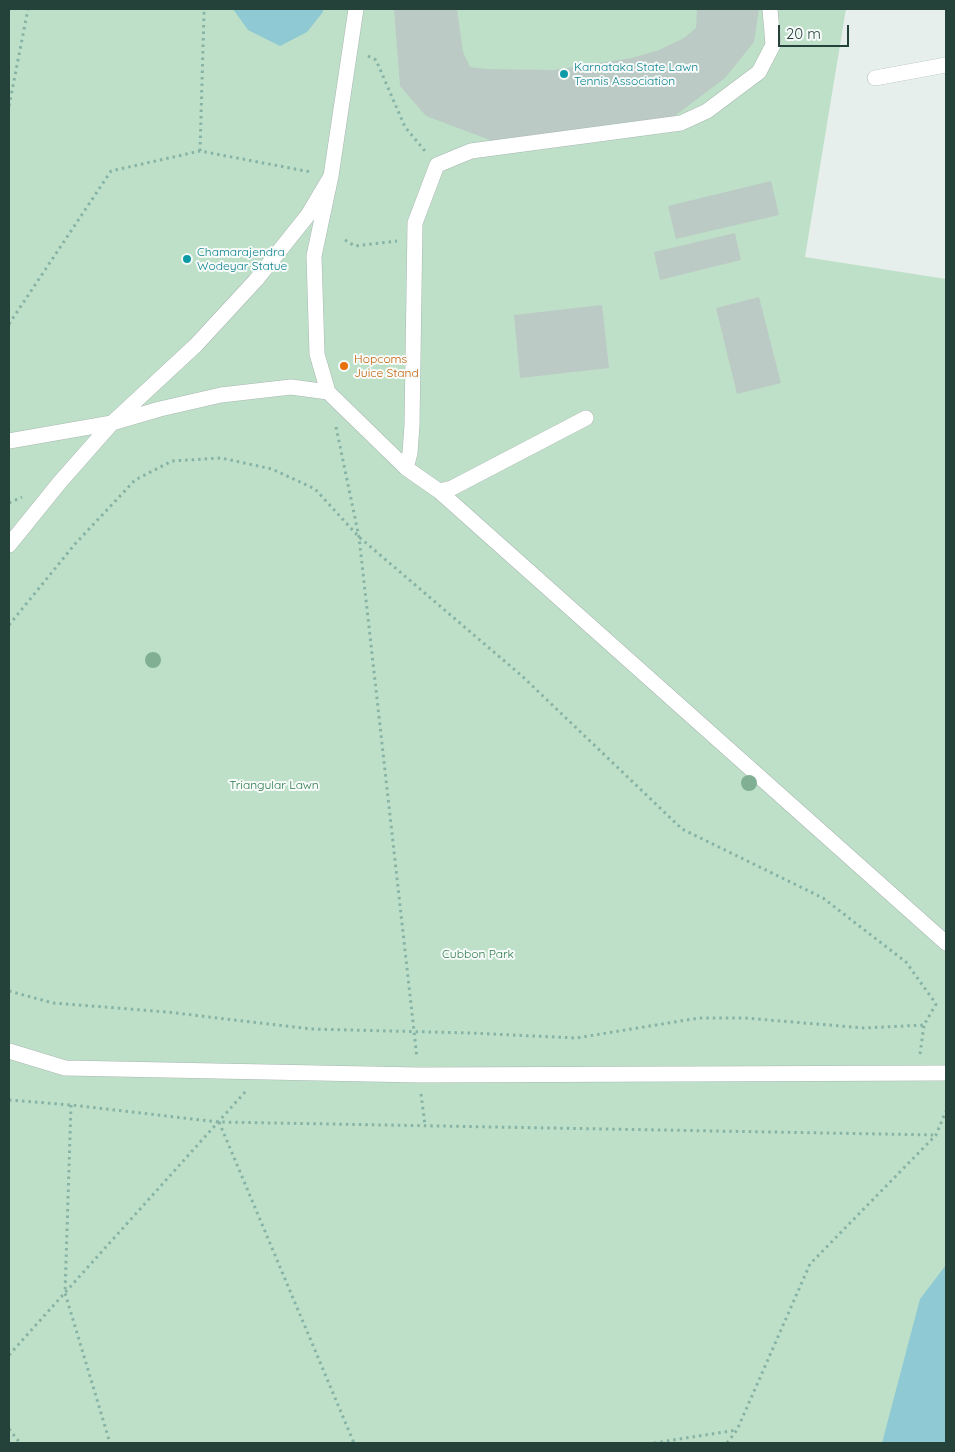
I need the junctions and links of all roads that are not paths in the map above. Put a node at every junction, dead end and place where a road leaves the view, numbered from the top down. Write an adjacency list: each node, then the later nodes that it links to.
1 (356, 9): 5 (street)
2 (770, 9): 10 (street)
3 (946, 65): 4 (street)
4 (875, 78)
5 (331, 176): 6 (street); 8 (street)
6 (328, 392): 8 (street); 10 (street)
7 (586, 418): 11 (street)
8 (112, 423): 9 (street); 12 (street)
9 (9, 441)
10 (406, 468): 11 (street)
11 (439, 491): 13 (street)
12 (9, 545)
13 (946, 943)
14 (9, 1051): 15 (street)
15 (946, 1073)

